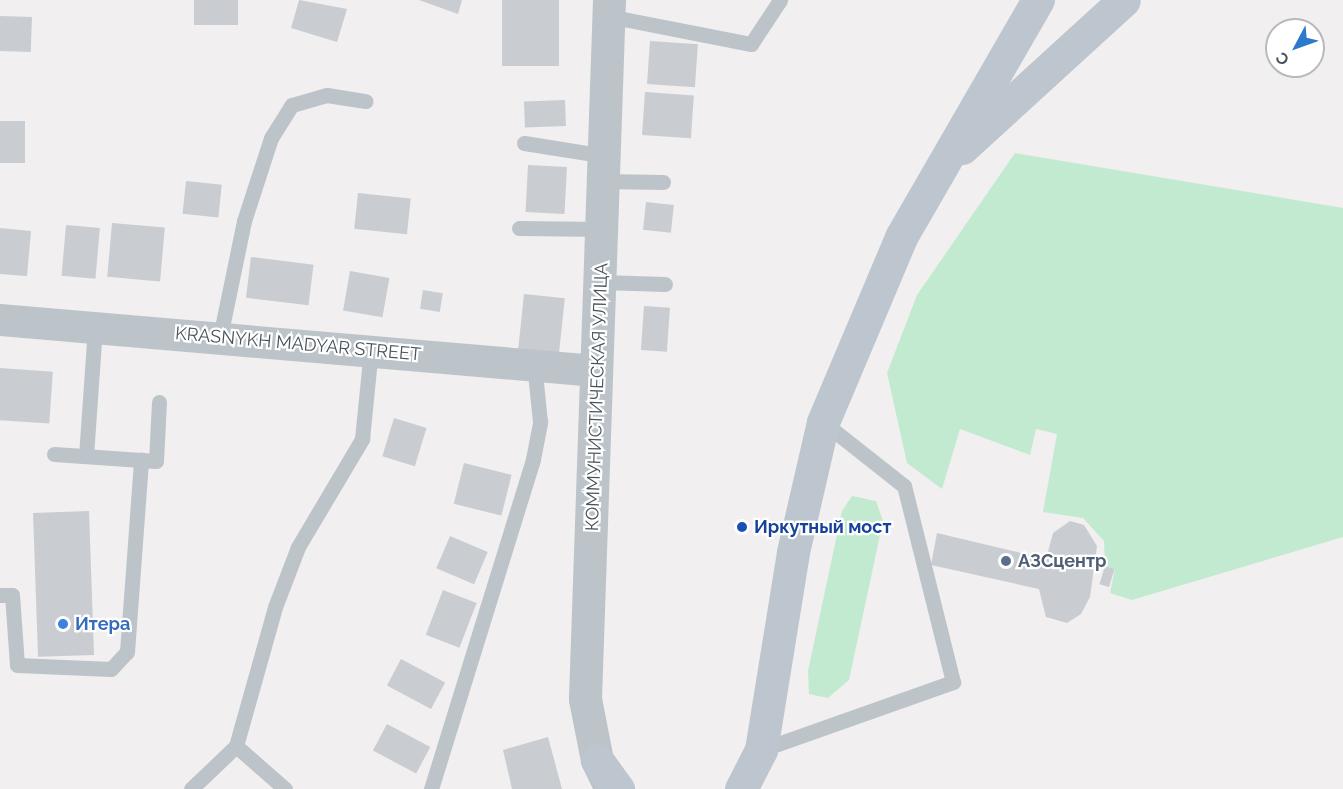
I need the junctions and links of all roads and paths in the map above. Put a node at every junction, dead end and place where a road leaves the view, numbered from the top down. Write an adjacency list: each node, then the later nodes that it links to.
1 (780, 0): 4 (lane)
2 (1038, 0): 8 (main road)
3 (1124, 0): 8 (main road)
4 (609, 8): 7 (street, КОММУНИСТИЧЕСКАЯ УЛИЦА)
5 (366, 101): 16 (lane)
6 (524, 143): 7 (lane)
7 (604, 168): 9 (lane); 11 (street, КОММУНИСТИЧЕСКАЯ УЛИЦА)
8 (936, 171): 21 (main road)
9 (663, 182)
10 (519, 228): 11 (lane)
11 (603, 229): 12 (street, КОММУНИСТИЧЕСКАЯ УЛИЦА)
12 (600, 282): 13 (lane); 19 (street, КОММУНИСТИЧЕСКАЯ УЛИЦА)
13 (665, 284)
14 (0, 320): 15 (street, KRASNYKH MADYAR STREET)
15 (95, 327): 16 (street, KRASNYKH MADYAR STREET); 23 (lane)
16 (220, 337): 17 (street, KRASNYKH MADYAR STREET)
17 (371, 349): 18 (street, KRASNYKH MADYAR STREET); 26 (lane)
18 (534, 363): 19 (street, KRASNYKH MADYAR STREET); 31 (lane)
19 (596, 370): 28 (street, КОММУНИСТИЧЕСКАЯ УЛИЦА)
20 (159, 402): 24 (lane)
21 (823, 422): 27 (main road); 27 (lane)
22 (54, 454): 23 (lane)
23 (86, 456): 24 (lane)
24 (141, 460): 25 (lane)
25 (0, 595)
26 (236, 746): 29 (lane); 30 (lane)
27 (760, 750): 34 (main road); 35 (main road)
28 (597, 760): 32 (street, КОММУНИСТИЧЕСКАЯ УЛИЦА); 33 (main road)
29 (191, 789)
30 (285, 789)
31 (431, 789)
32 (611, 789)
33 (618, 789)
34 (741, 789)
35 (757, 789)

